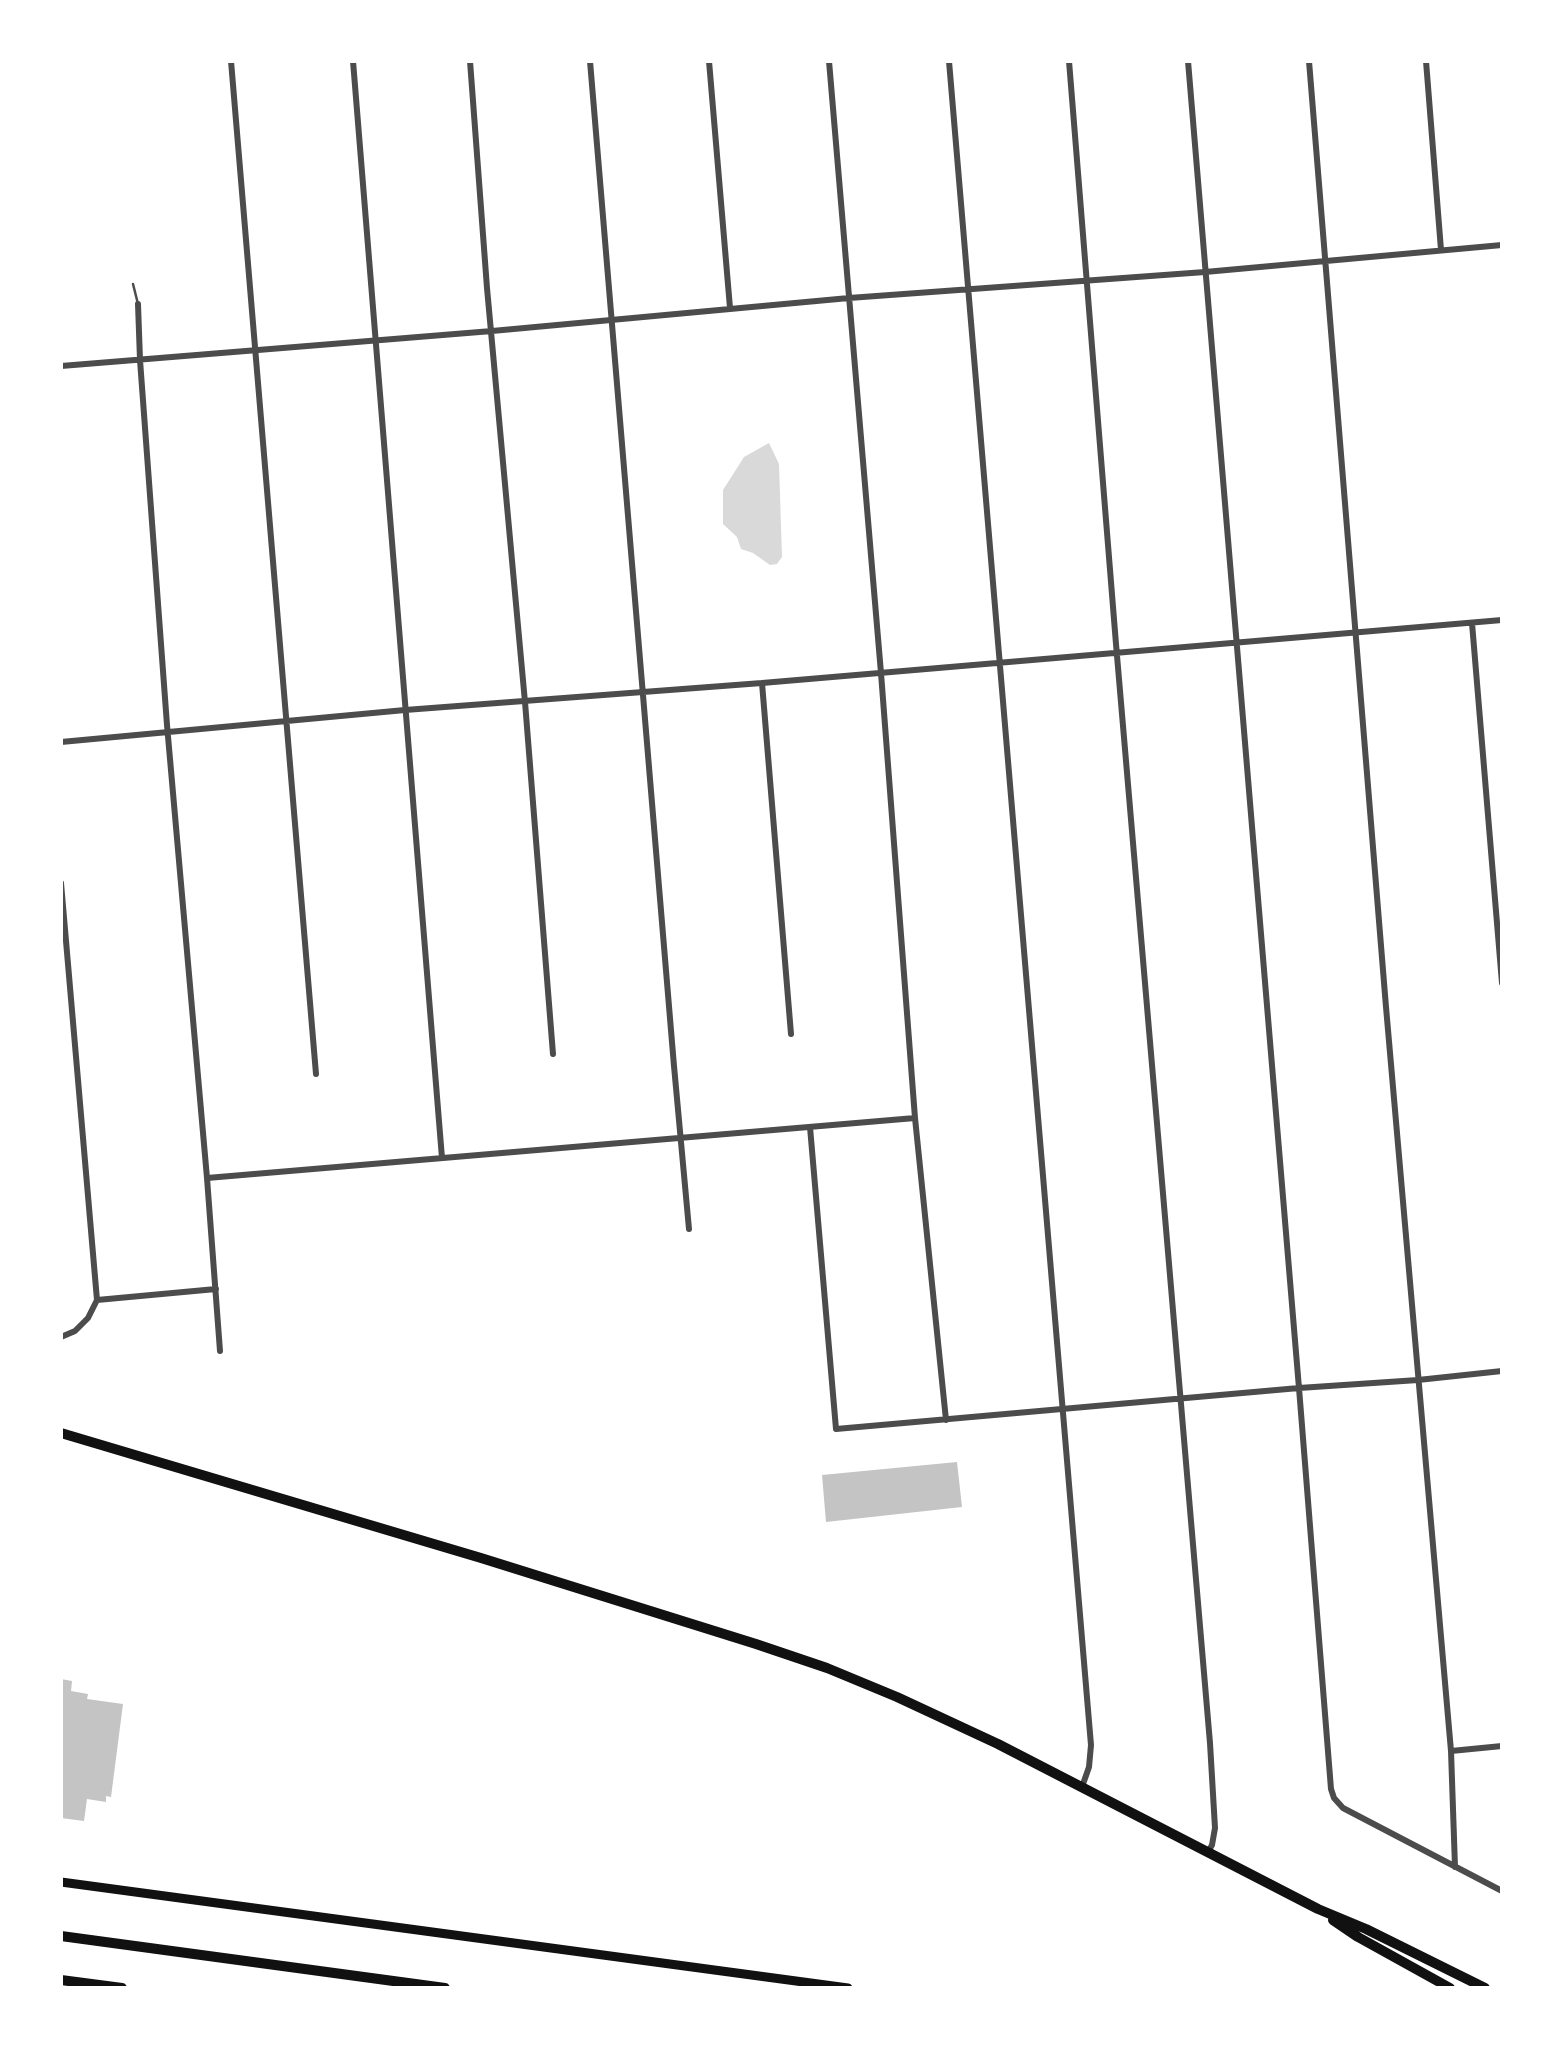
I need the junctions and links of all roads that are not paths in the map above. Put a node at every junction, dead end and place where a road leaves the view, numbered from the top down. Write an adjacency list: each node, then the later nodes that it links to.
1 (231, 61): 25 (street)
2 (353, 61): 24 (street)
3 (470, 61): 23 (street)
4 (590, 61): 22 (street)
5 (709, 61): 21 (street)
6 (829, 61): 19 (street)
7 (949, 61): 18 (street)
8 (1069, 61): 16 (street)
9 (1188, 61): 15 (street)
10 (1309, 61): 14 (street)
11 (1426, 61): 13 (street)
12 (1502, 245): 13 (street)
13 (1441, 250): 14 (street)
14 (1325, 261): 15 (street); 30 (street)
15 (1205, 272): 16 (street); 31 (street)
16 (1087, 281): 18 (street); 32 (street)
17 (133, 284): 20 (lane)
18 (968, 290): 19 (street); 33 (street)
19 (849, 298): 21 (street); 34 (street)
20 (138, 304): 26 (street)
21 (730, 308): 22 (street)
22 (611, 319): 23 (street); 36 (street)
23 (492, 331): 24 (street); 37 (street)
24 (375, 339): 25 (street); 38 (street)
25 (255, 349): 26 (street); 39 (street)
26 (140, 360): 27 (street); 40 (street)
27 (61, 366)
28 (1502, 620): 29 (street)
29 (1472, 623): 30 (street); 43 (street)
30 (1356, 633): 31 (street); 58 (street)
31 (1237, 643): 32 (street); 59 (street)
32 (1117, 652): 33 (street); 60 (street)
33 (999, 662): 34 (street); 61 (street)
34 (881, 673): 35 (street); 47 (street)
35 (762, 683): 36 (street); 44 (street)
36 (643, 692): 37 (street); 49 (street)
37 (525, 702): 38 (street); 45 (street)
38 (405, 710): 39 (street); 50 (street)
39 (286, 721): 40 (street); 46 (street)
40 (167, 733): 41 (street); 51 (street)
41 (61, 742)
42 (61, 883): 54 (street)
43 (1502, 982)
44 (791, 1034)
45 (553, 1054)
46 (316, 1074)
47 (915, 1118): 48 (street); 62 (street)
48 (810, 1127): 49 (street); 62 (street)
49 (681, 1138): 50 (street); 52 (street)
50 (442, 1158): 51 (street)
51 (207, 1178): 53 (street)
52 (690, 1229)
53 (216, 1289): 54 (street); 56 (street)
54 (97, 1300): 55 (street)
55 (61, 1338)
56 (220, 1351)
57 (1502, 1371): 58 (street)
58 (1418, 1380): 59 (street); 65 (street)
59 (1299, 1388): 60 (street); 68 (street)
60 (1180, 1399): 61 (street); 67 (street)
61 (1064, 1409): 62 (street); 66 (street)
62 (946, 1420)
63 (61, 1433): 66 (main road)
64 (1502, 1746): 65 (street)
65 (1451, 1751): 68 (street)
66 (1083, 1787): 67 (main road)
67 (1208, 1852): 71 (main road)
68 (1455, 1867): 70 (street)
69 (61, 1882): 76 (main road)
70 (1502, 1891)
71 (1318, 1909): 77 (main road); 78 (main road)
72 (61, 1936): 75 (highway)
73 (61, 1980): 74 (highway)
74 (122, 1988)
75 (445, 1988)
76 (848, 1988)
77 (1450, 1988)
78 (1485, 1988)

